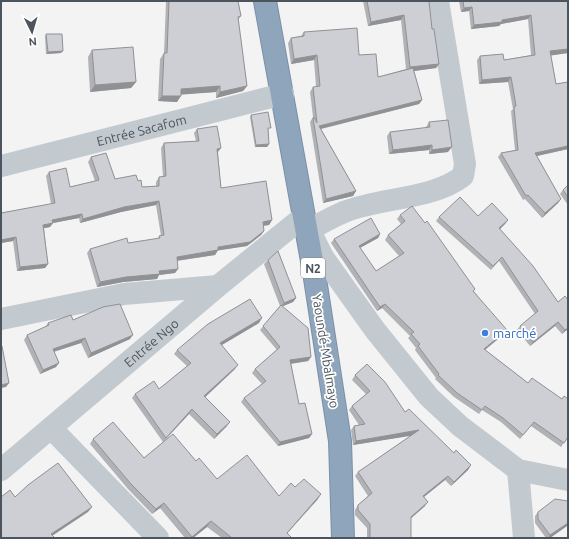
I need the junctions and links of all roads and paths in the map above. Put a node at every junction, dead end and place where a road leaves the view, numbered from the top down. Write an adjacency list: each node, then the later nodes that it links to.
1 (265, 1): 3 (highway, Yaoundé-Mbalmayo / N2)
2 (438, 1): 5 (street, Entrée Ngo)
3 (283, 94): 4 (street, Entrée Sacafom); 5 (highway, Yaoundé-Mbalmayo / N2)
4 (1, 166)
5 (306, 224): 6 (street, Entrée Ngo); 10 (street); 12 (highway, Yaoundé-Mbalmayo / N2)
6 (218, 286): 7 (street); 8 (street, Entrée Ngo)
7 (1, 319)
8 (51, 428): 9 (street, Entrée Ngo); 13 (street)
9 (1, 470)
10 (518, 470): 11 (street); 14 (street)
11 (568, 480)
12 (339, 535)
13 (158, 538)
14 (524, 538)

